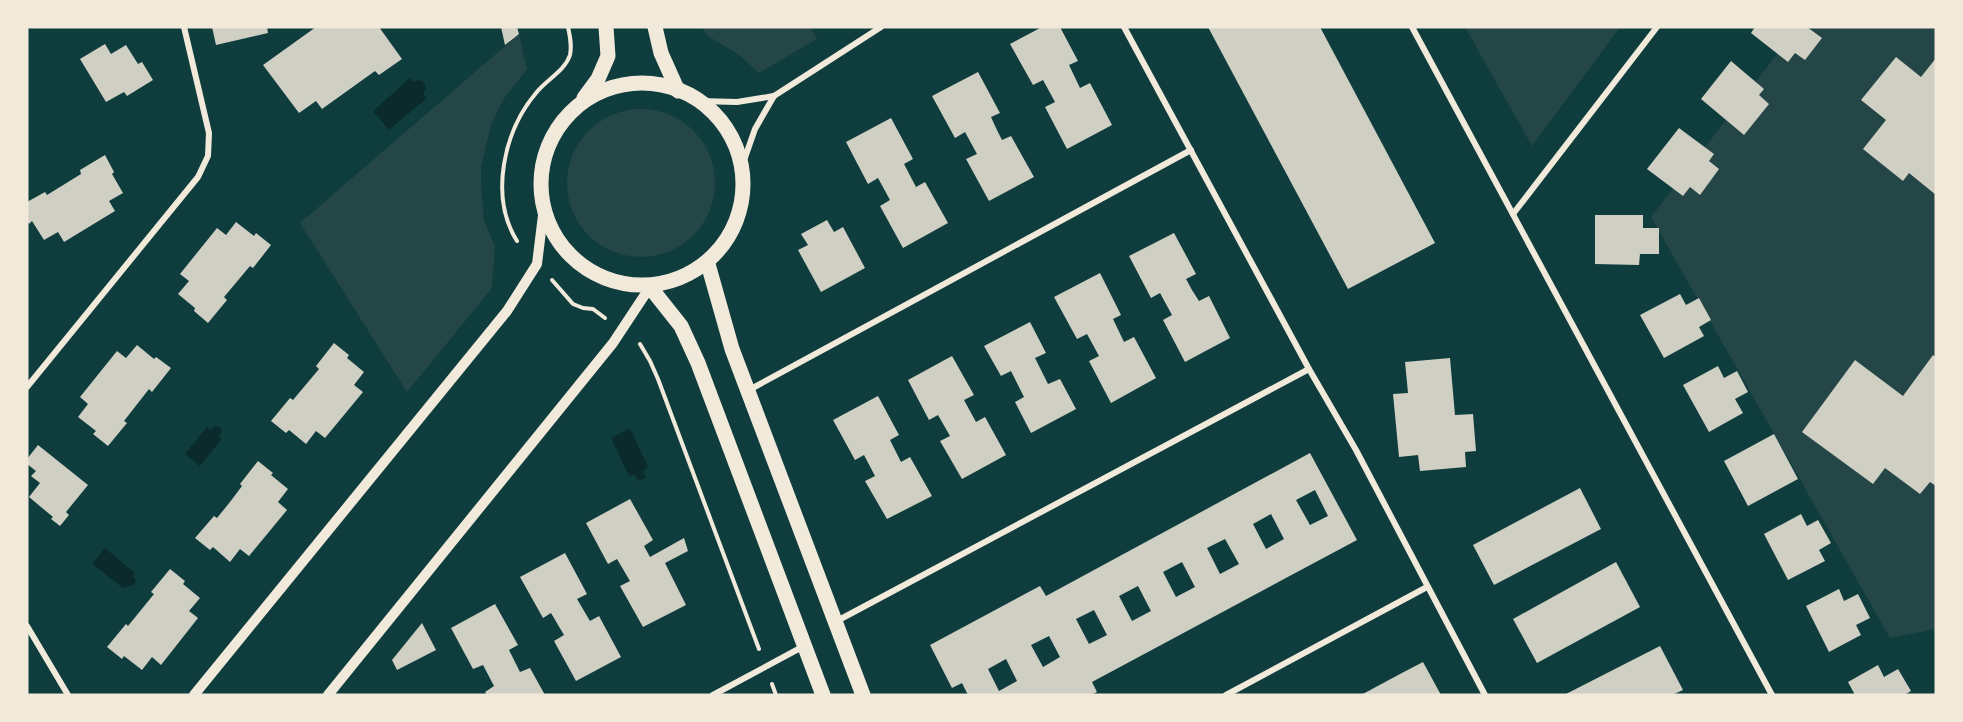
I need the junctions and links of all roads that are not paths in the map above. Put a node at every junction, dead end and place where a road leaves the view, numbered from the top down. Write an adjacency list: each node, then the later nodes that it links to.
1 (184, 27): 19 (street)
2 (606, 27): 11 (main road)
3 (655, 27): 8 (main road)
4 (881, 27): 9 (street)
5 (1124, 27): 12 (street)
6 (1412, 27): 15 (street)
7 (1657, 27): 15 (street)
8 (678, 91): 10 (main road); 11 (main road)
9 (774, 96): 10 (street); 13 (street)
10 (698, 101): 13 (main road)
11 (581, 102): 14 (main road)
12 (1191, 150): 18 (street); 20 (street)
13 (741, 169): 16 (main road)
14 (544, 207): 17 (main road); 26 (street)
15 (1513, 214): 33 (street)
16 (708, 264): 17 (main road); 20 (main road)
17 (650, 287): 24 (main road); 27 (street)
18 (1309, 369): 21 (street); 22 (street)
19 (27, 387)
20 (747, 391): 22 (main road)
21 (1427, 587): 31 (street); 32 (street)
22 (835, 623): 30 (main road)
23 (27, 626): 25 (street)
24 (804, 646): 28 (street); 29 (main road)
25 (68, 695)
26 (194, 695)
27 (328, 695)
28 (712, 695)
29 (823, 695)
30 (863, 695)
31 (1226, 695)
32 (1485, 695)
33 (1772, 695)

